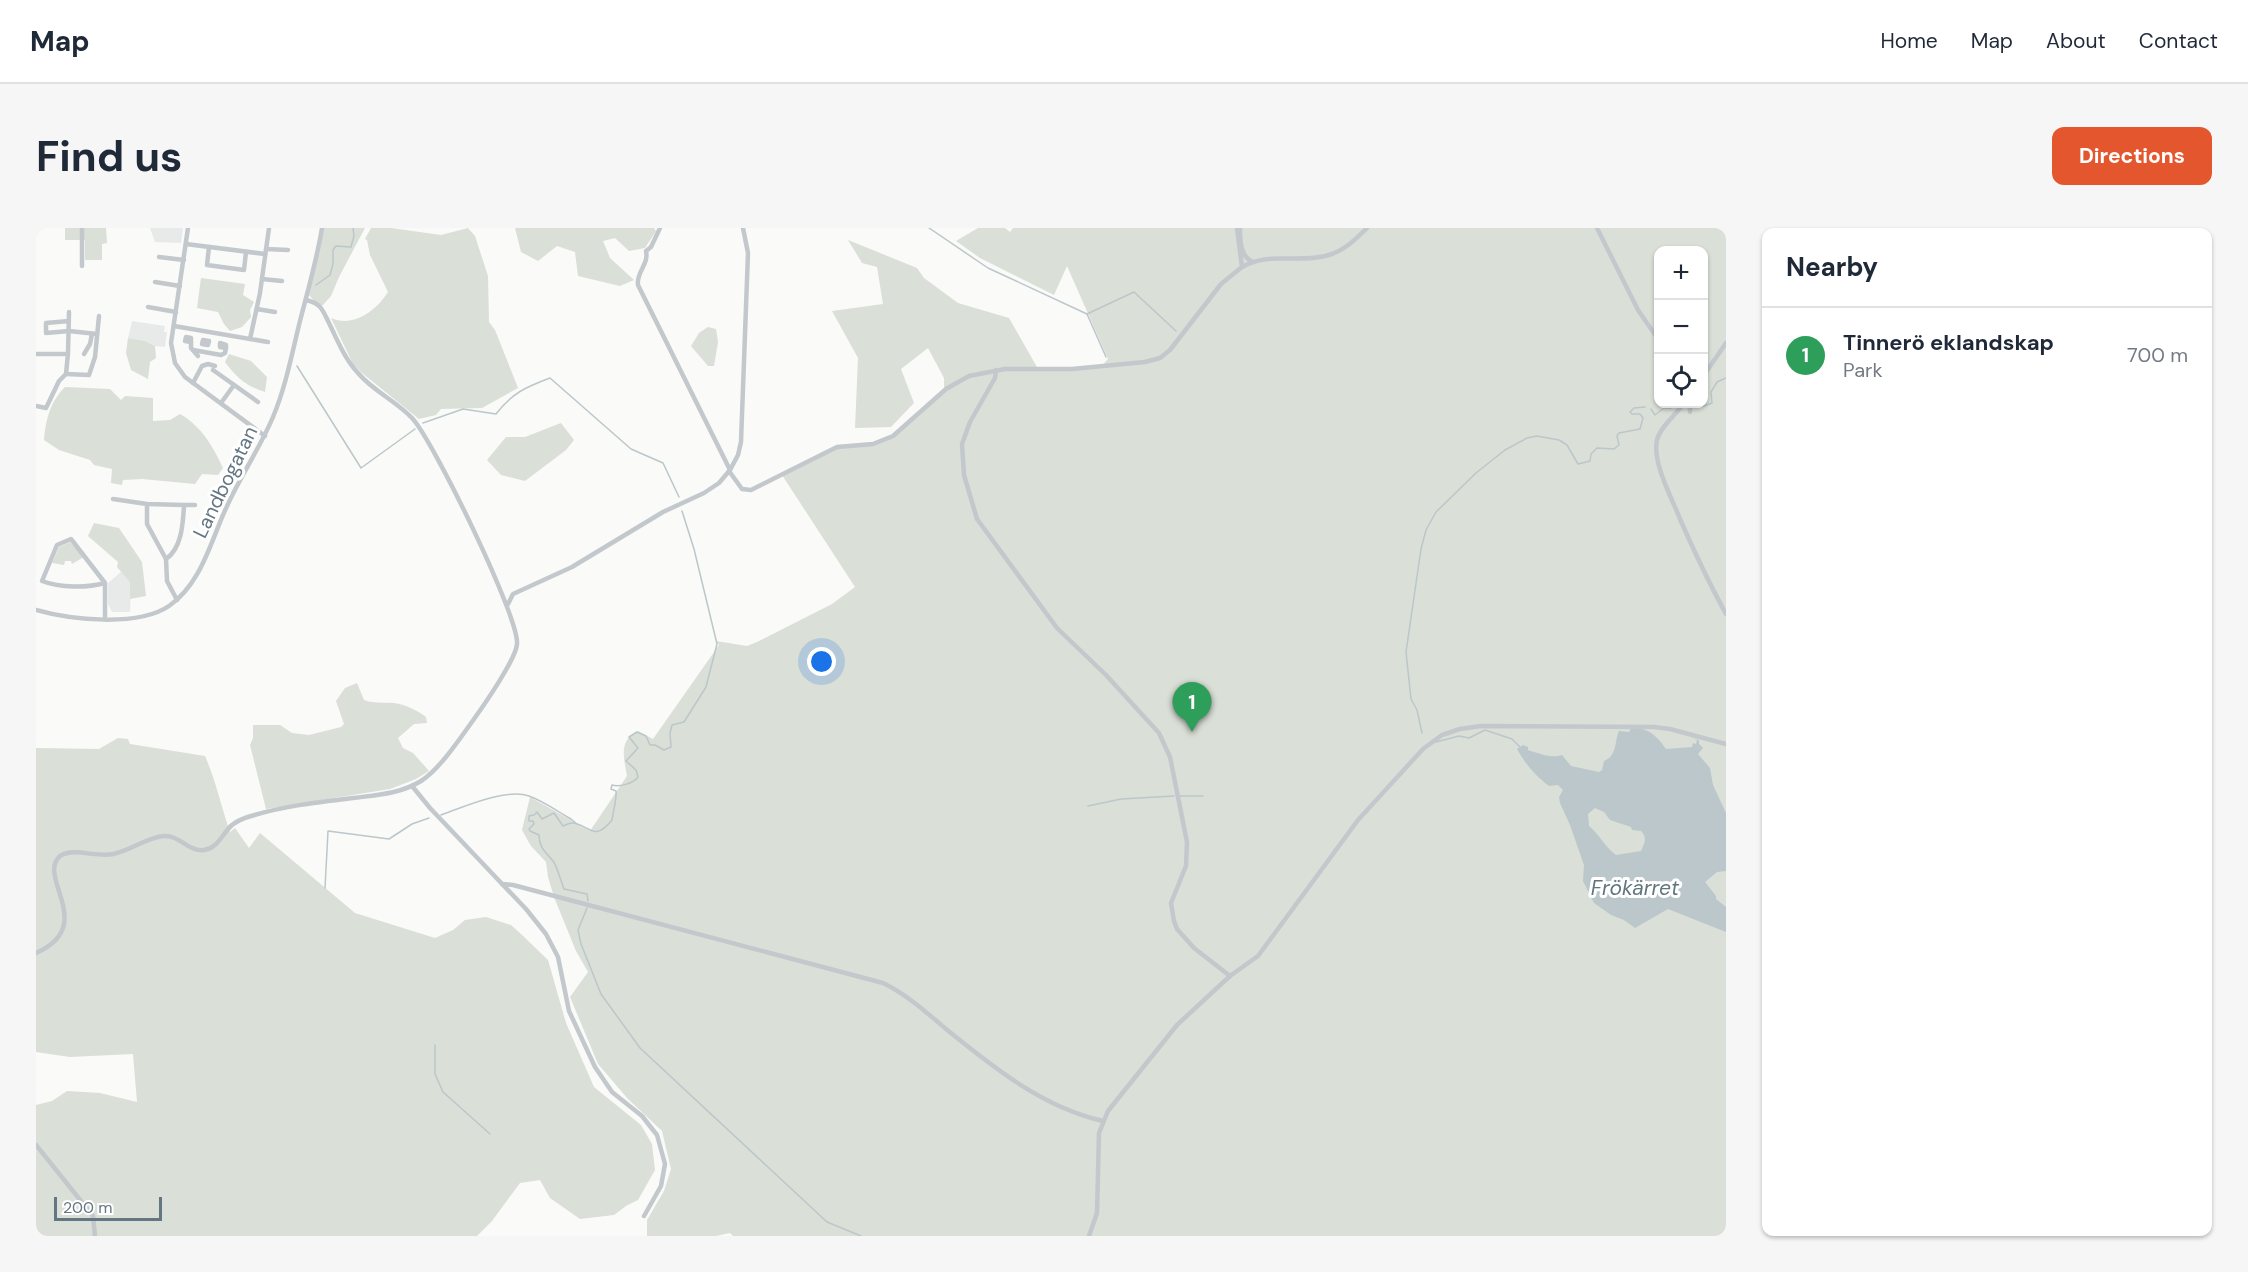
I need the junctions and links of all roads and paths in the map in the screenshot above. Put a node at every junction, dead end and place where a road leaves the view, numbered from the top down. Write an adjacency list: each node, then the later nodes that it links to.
1 (82, 228): 18 (street)
2 (188, 228): 10 (street)
3 (269, 228): 14 (street)
4 (322, 228): 24 (street, Landbogatan)
5 (660, 228): 60 (street)
6 (743, 228): 60 (street)
7 (1238, 228): 17 (street); 19 (street)
8 (1367, 228): 17 (street)
9 (1597, 228): 34 (street)
10 (186, 244): 11 (street); 16 (street)
11 (209, 247): 13 (street); 13 (street)
12 (288, 250): 14 (street)
13 (246, 252): 14 (street)
14 (266, 252): 20 (street)
15 (159, 257): 16 (street)
16 (184, 261): 23 (street)
17 (1252, 262): 19 (street)
18 (82, 266)
19 (1242, 267): 49 (street)
20 (262, 279): 21 (street); 26 (street)
21 (282, 281)
22 (155, 282): 23 (street)
23 (180, 286): 28 (street)
24 (306, 300): 59 (street, Landbogatan); 69 (street)
25 (148, 307): 28 (street)
26 (257, 309): 29 (street); 36 (street)
27 (69, 312): 31 (street)
28 (176, 312): 32 (street)
29 (275, 312)
30 (99, 316): 35 (street)
31 (69, 321): 33 (street); 33 (street)
32 (174, 326): 36 (street); 51 (street)
33 (69, 331): 35 (street); 50 (street)
34 (1654, 332)
35 (94, 334): 46 (street); 50 (street)
36 (250, 339): 38 (street)
37 (190, 342): 42 (street)
38 (268, 342)
39 (1726, 344): 48 (street)
40 (208, 345): 43 (street)
41 (226, 348): 43 (street)
42 (193, 350): 43 (street); 47 (street)
43 (207, 352)
44 (36, 354): 45 (street)
45 (65, 354)
46 (84, 354)
47 (198, 356)
48 (1708, 369)
49 (996, 370): 60 (street); 77 (street)
50 (66, 374): 55 (street)
51 (193, 383): 52 (street); 54 (street)
52 (234, 384): 53 (street); 54 (street)
53 (258, 402)
54 (221, 403): 59 (street)
55 (36, 406)
56 (1682, 408): 71 (street)
57 (1690, 408): 58 (street)
58 (1690, 412)
59 (265, 436): 68 (street, Landbogatan)
60 (730, 471): 69 (street)
61 (113, 498): 62 (street)
62 (147, 504): 63 (street); 65 (street)
63 (184, 505): 64 (street); 65 (street)
64 (195, 505)
65 (166, 559): 68 (street)
66 (39, 580): 67 (street); 67 (street)
67 (105, 583): 72 (street)
68 (177, 600): 72 (street, Landbogatan)
69 (508, 604): 74 (street)
70 (36, 610): 72 (street, Landbogatan)
71 (1725, 613)
72 (105, 619)
73 (1726, 744): 77 (street)
74 (412, 786): 75 (street); 76 (street)
75 (501, 884): 78 (street); 80 (street)
76 (36, 953)
77 (1230, 976): 78 (street)
78 (1103, 1121): 82 (street)
79 (36, 1144): 81 (street)
80 (644, 1216)
81 (95, 1236)
82 (1089, 1236)

